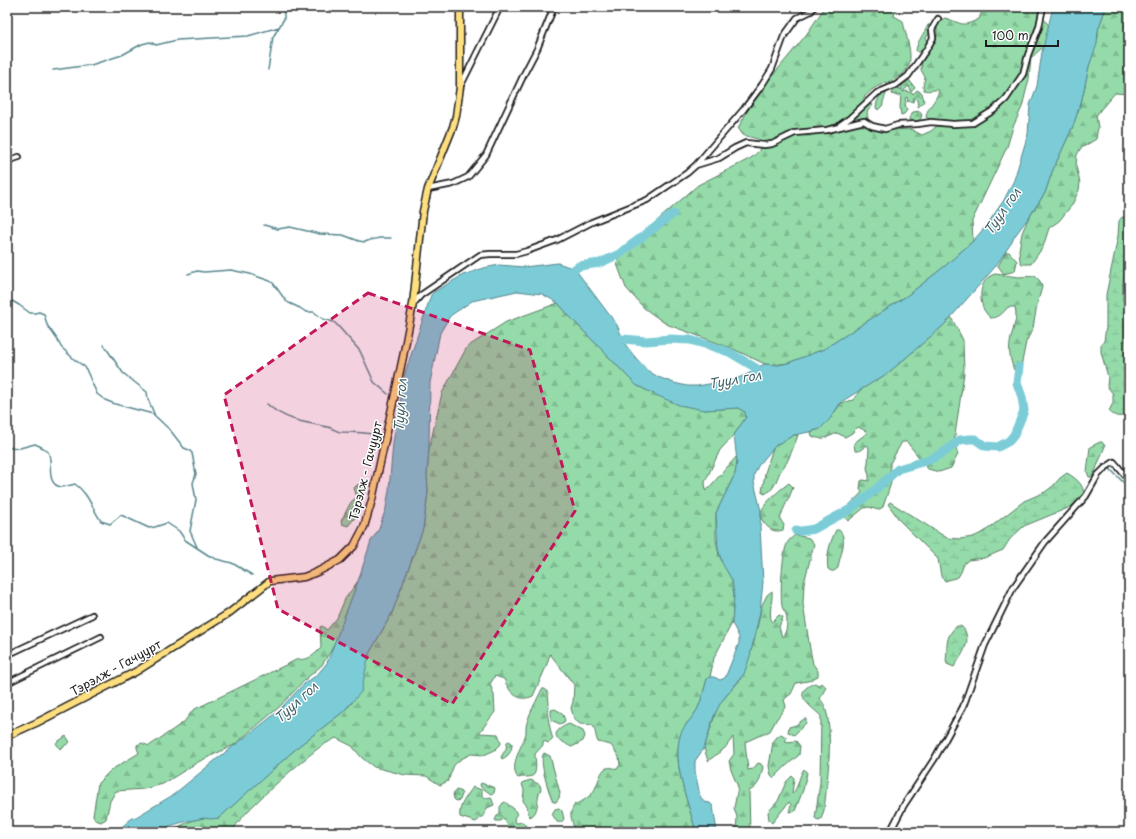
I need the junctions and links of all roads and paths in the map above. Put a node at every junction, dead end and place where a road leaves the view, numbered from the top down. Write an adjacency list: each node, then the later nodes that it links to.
1 (460, 7): 7 (main road, Тэрэлж - Гачуурт)
2 (500, 7): 7 (street)
3 (554, 7): 12 (street)
4 (814, 7): 11 (street)
5 (1043, 7): 8 (street)
6 (938, 19): 8 (street)
7 (460, 87): 12 (main road, Тэрэлж - Гачуурт)
8 (836, 127): 11 (street)
9 (19, 157): 10 (street)
10 (7, 161)
11 (696, 165): 13 (street)
12 (428, 189): 13 (main road, Тэрэлж - Гачуурт)
13 (413, 304): 19 (main road, Тэрэлж - Гачуурт)
14 (1129, 480): 20 (street)
15 (92, 615): 17 (street)
16 (101, 637): 18 (street)
17 (7, 655)
18 (7, 683)
19 (7, 736)
20 (890, 832)

